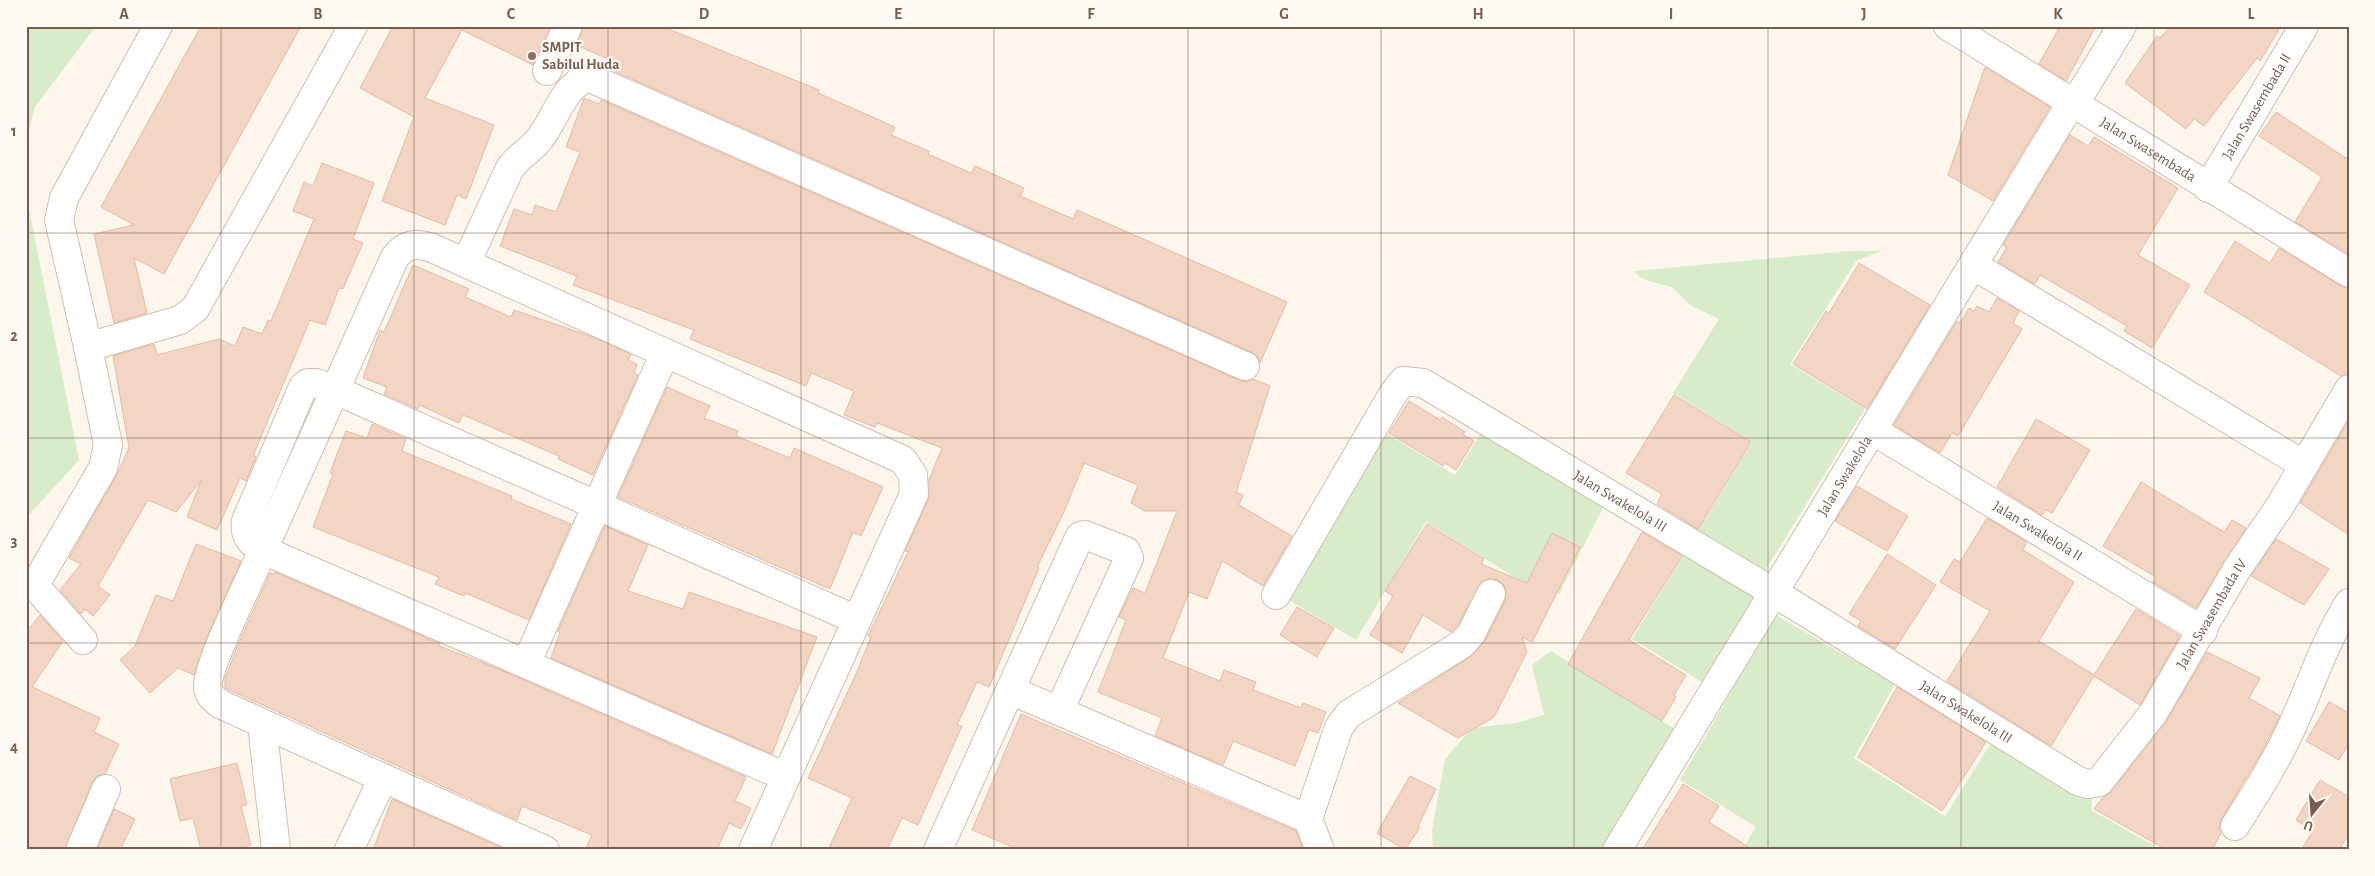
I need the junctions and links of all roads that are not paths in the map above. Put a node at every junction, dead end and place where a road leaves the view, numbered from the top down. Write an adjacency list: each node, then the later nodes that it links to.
1 (158, 26): 13 (street)
2 (353, 26): 13 (street)
3 (568, 26): 7 (street)
4 (1948, 26): 8 (street, Jalan Swasembada)
5 (2122, 26): 8 (street, Jalan Swakelola)
6 (2304, 26): 9 (street, Jalan Swasembada II)
7 (547, 70)
8 (2072, 104): 9 (street, Jalan Swasembada); 11 (street, Jalan Swakelola)
9 (2208, 188): 12 (street, Jalan Swasembada)
10 (466, 263): 14 (street); 15 (street); 17 (street)
11 (1973, 265): 18 (street, Jalan Swakelola); 19 (street)
12 (2349, 273)
13 (88, 347): 30 (street)
14 (665, 353): 22 (street); 28 (street)
15 (1245, 366)
16 (2349, 389): 19 (street, Jalan Swasembada IV)
17 (335, 390): 20 (street); 21 (street); 22 (street)
18 (1872, 430): 24 (street, Jalan Swakelola); 29 (street, Jalan Swakelola II)
19 (2304, 465): 29 (street, Jalan Swasembada IV)
20 (267, 470): 21 (street); 23 (street)
21 (295, 481): 23 (street)
22 (597, 506): 28 (street); 31 (street)
23 (263, 550): 31 (street); 34 (street)
24 (1773, 592): 26 (street, Jalan Swakelola III); 35 (street, Jalan Swakelola III); 48 (street, Jalan Swakelola)
25 (1491, 594): 39 (street)
26 (1276, 595)
27 (2349, 603): 40 (street)
28 (857, 620): 36 (street)
29 (2203, 631): 35 (street, Jalan Swasembada IV)
30 (83, 640)
31 (526, 664): 36 (street)
32 (1010, 690): 33 (street); 33 (street); 41 (street)
33 (1059, 711): 39 (street)
34 (262, 724): 37 (street); 44 (street)
35 (2045, 760)
36 (786, 777): 46 (street)
37 (383, 778): 42 (street); 45 (street)
38 (106, 789): 43 (street)
39 (1308, 819): 47 (street)
40 (2236, 826)
41 (945, 847)
42 (538, 848)
43 (80, 850)
44 (276, 850)
45 (349, 850)
46 (753, 850)
47 (1320, 850)
48 (1618, 850)

